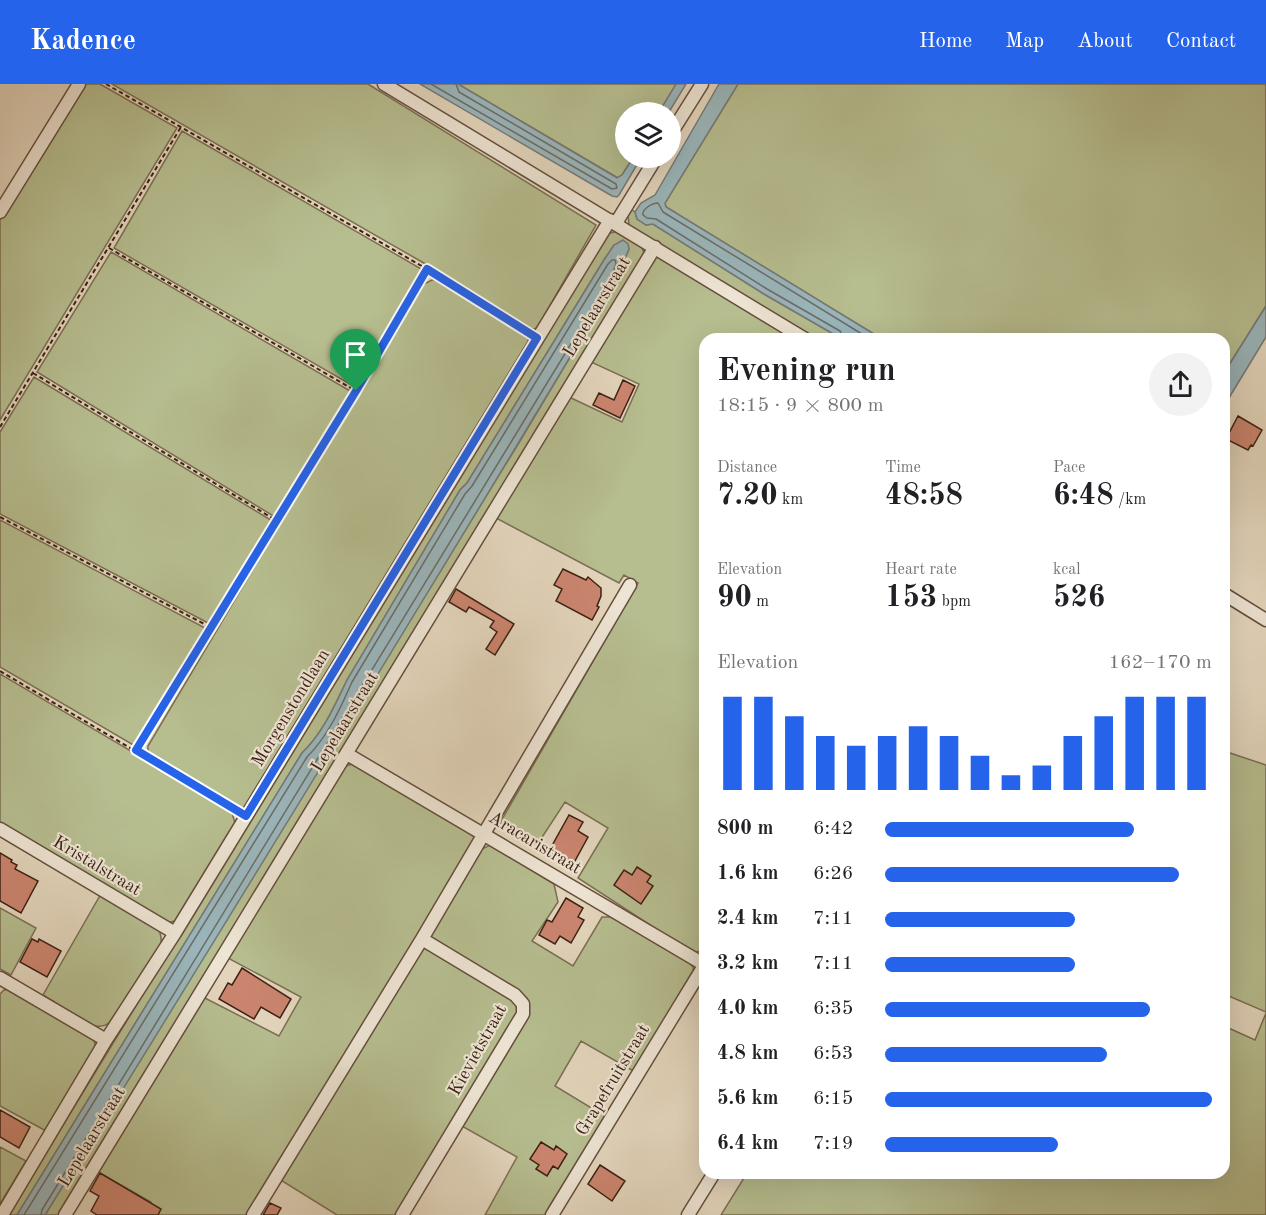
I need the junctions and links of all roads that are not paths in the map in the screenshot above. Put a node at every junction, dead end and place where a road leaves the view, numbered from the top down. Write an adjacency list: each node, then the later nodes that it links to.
1 (79, 84): 6 (street)
2 (384, 84): 7 (street)
3 (702, 84): 4 (street)
4 (681, 117)
5 (649, 168): 7 (street, Morgenstondlaan)
6 (0, 212)
7 (613, 222): 8 (street); 16 (street, Morgenstondlaan)
8 (655, 247): 9 (street); 13 (street, Lepelaarstraat)
9 (795, 333)
10 (630, 585): 15 (street)
11 (1230, 598): 12 (street)
12 (1266, 620)
13 (347, 754): 15 (street, Aracaristraat); 24 (street, Lepelaarstraat)
14 (0, 829): 16 (street, Kristalstraat)
15 (484, 834): 17 (street); 18 (street, Aracaristraat)
16 (175, 933): 21 (street, Morgenstondlaan)
17 (422, 939): 25 (street); 26 (street, Kievietstraat)
18 (699, 961)
19 (699, 975): 27 (street, Grapefruitstraat)
20 (1, 980): 21 (street)
21 (105, 1040): 23 (street, Morgenstondlaan)
22 (710, 1179): 28 (street)
23 (2, 1215)
24 (65, 1215)
25 (253, 1215)
26 (402, 1215)
27 (552, 1215)
28 (688, 1215)

